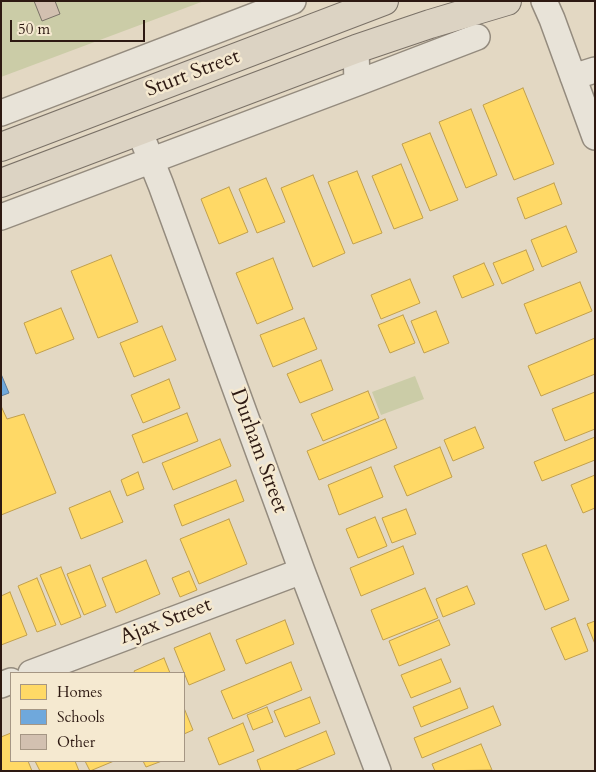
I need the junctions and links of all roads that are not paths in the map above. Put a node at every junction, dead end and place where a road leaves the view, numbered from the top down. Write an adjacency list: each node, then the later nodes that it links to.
1 (293, 1): 9 (street, Sturt Street)
2 (384, 1): 12 (main road, Sturt Street)
3 (507, 1): 6 (main road, Sturt Street)
4 (544, 1): 7 (street)
5 (477, 37): 8 (street)
6 (356, 49): 8 (street); 10 (main road, Sturt Street)
7 (584, 74): 11 (street)
8 (357, 83): 13 (street)
9 (1, 113)
10 (139, 130): 13 (street, Durham Street); 14 (main road, Sturt Street)
11 (595, 137)
12 (1, 147)
13 (151, 160): 15 (street); 16 (street, Durham Street)
14 (1, 183)
15 (1, 217)
16 (302, 571): 17 (street, Ajax Street); 18 (street, Durham Street)
17 (34, 672)
18 (378, 771)

